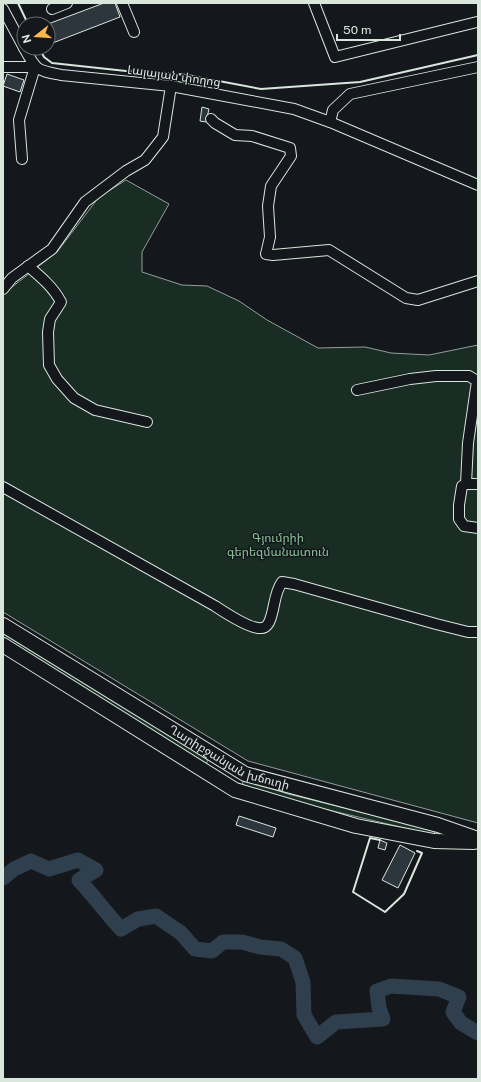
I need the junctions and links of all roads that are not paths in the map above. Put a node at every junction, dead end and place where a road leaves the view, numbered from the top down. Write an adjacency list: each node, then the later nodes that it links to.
1 (67, 3): 5 (street)
2 (122, 3): 7 (street)
3 (314, 3): 6 (street)
4 (3, 9): 8 (street)
5 (52, 9)
6 (477, 22)
7 (134, 32)
8 (16, 33)
9 (29, 56): 11 (street)
10 (3, 67): 11 (street, Լալայան փողոց)
11 (35, 67): 13 (street, Լալայան փողոց); 16 (street)
12 (478, 67): 15 (street)
13 (171, 86): 15 (street, Լալայան փողոց); 18 (street)
14 (211, 119): 19 (street)
15 (330, 122): 17 (street, Լալայան փողոց)
16 (22, 159)
17 (478, 184)
18 (28, 266): 20 (street); 22 (street)
19 (478, 281)
20 (3, 289)
21 (357, 390): 23 (street)
22 (147, 422)
23 (466, 484): 24 (street); 26 (street)
24 (478, 484)
25 (3, 487): 28 (street)
26 (478, 528)
27 (3, 625): 30 (highway, Ղարիբջանյան խճուղի)
28 (478, 632)
29 (3, 645): 31 (highway, Ղարիբջանյան խճուղի)
30 (242, 772): 31 (highway); 32 (highway, Ղարիբջանյան խճուղի)
31 (235, 790): 33 (highway, Ղարիբջանյան խճուղի)
32 (478, 839)
33 (478, 842)

